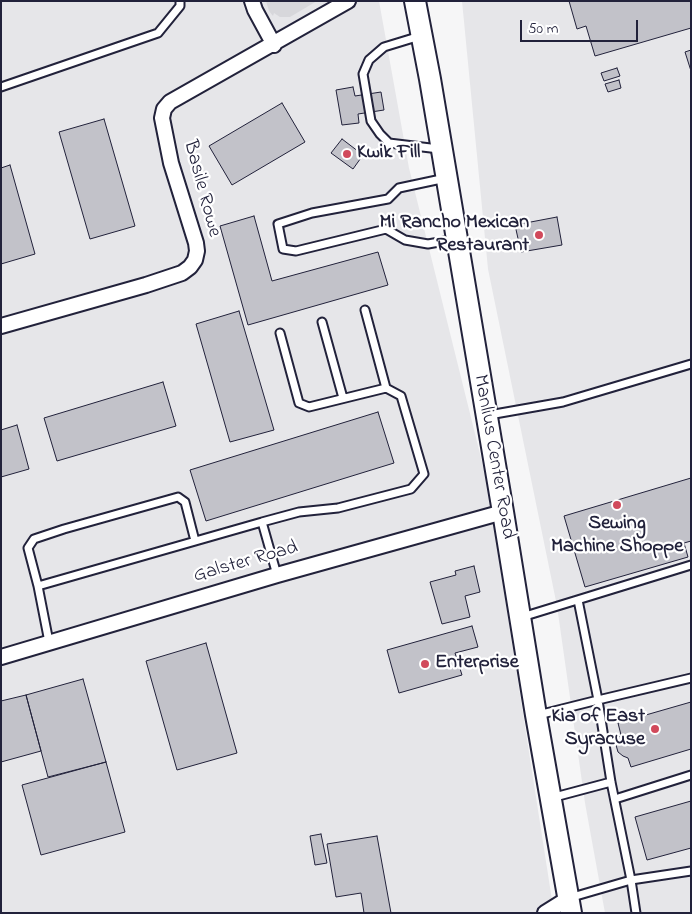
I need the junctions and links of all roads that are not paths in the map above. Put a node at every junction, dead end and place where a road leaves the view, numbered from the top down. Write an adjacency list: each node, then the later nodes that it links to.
1 (180, 1): 7 (lane)
2 (252, 1): 6 (street)
3 (348, 1): 6 (street, Basile Rowe)
4 (415, 1): 5 (main road, Manlius Center Road)
5 (422, 36): 8 (main road, Manlius Center Road); 8 (lane)
6 (274, 44): 13 (street, Basile Rowe)
7 (1, 87)
8 (442, 150): 9 (main road, Manlius Center Road)
9 (447, 178): 10 (main road, Manlius Center Road); 10 (lane)
10 (457, 238): 18 (main road, Manlius Center Road)
11 (365, 310): 16 (lane)
12 (322, 322): 17 (lane)
13 (1, 326)
14 (280, 333): 17 (lane)
15 (691, 364): 18 (lane)
16 (386, 388): 17 (lane); 20 (lane)
17 (343, 398)
18 (486, 416): 19 (main road, Manlius Center Road)
19 (503, 512): 23 (street, Galster Road); 26 (main road, Manlius Center Road)
20 (262, 522): 21 (lane); 23 (lane)
21 (195, 540): 24 (lane); 24 (lane)
22 (691, 565): 25 (lane)
23 (277, 575): 27 (street, Galster Road)
24 (38, 586): 27 (lane)
25 (578, 600): 26 (lane); 30 (lane)
26 (520, 618): 31 (main road, Manlius Center Road)
27 (49, 642): 28 (street, Galster Road)
28 (1, 657)
29 (691, 678): 30 (lane)
30 (598, 700): 31 (lane); 33 (lane)
31 (536, 715): 34 (main road, Manlius Center Road)
32 (691, 775): 35 (lane)
33 (611, 782): 34 (lane); 35 (lane)
34 (550, 798): 38 (main road, Manlius Center Road)
35 (615, 799): 37 (lane)
36 (691, 871): 37 (lane)
37 (631, 880): 38 (lane); 40 (lane)
38 (570, 905): 39 (street)
39 (545, 913)
40 (636, 913)

